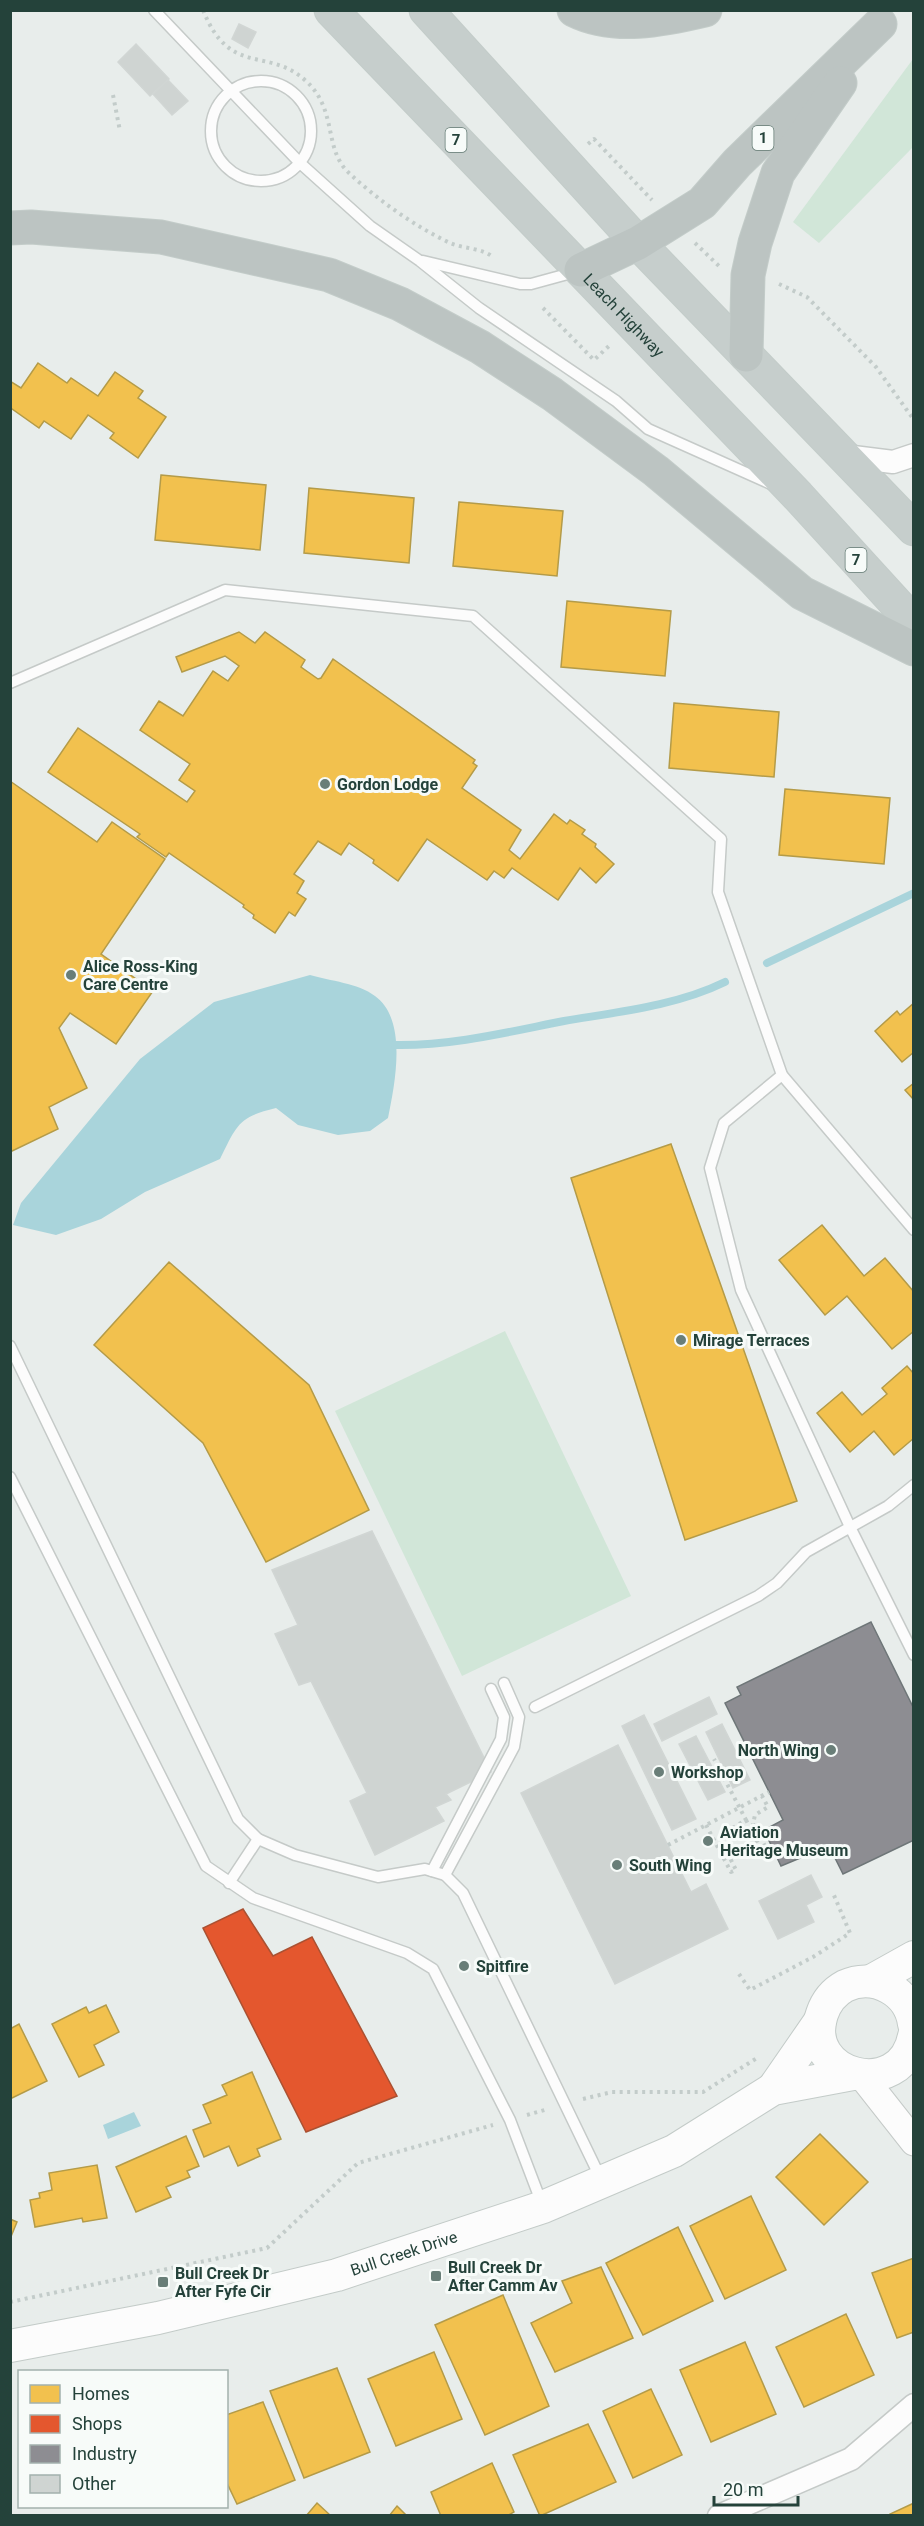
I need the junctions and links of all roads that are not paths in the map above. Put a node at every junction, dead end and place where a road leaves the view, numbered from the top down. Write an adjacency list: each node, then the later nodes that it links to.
1 (154, 10): 7 (lane)
2 (331, 10): 12 (highway, Leach Highway / 7)
3 (426, 10): 10 (highway)
4 (574, 10): 5 (highway)
5 (705, 10)
6 (884, 17): 10 (highway, 1); 13 (highway)
7 (230, 91): 8 (lane); 8 (lane); 8 (lane)
8 (300, 163): 11 (lane)
9 (10, 228): 19 (highway)
10 (638, 243): 12 (highway, 1); 13 (highway)
11 (420, 261): 12 (lane); 16 (lane)
12 (581, 270): 16 (highway, Leach Highway / 7)
13 (746, 355): 15 (highway)
14 (914, 455): 15 (street)
15 (845, 456): 17 (highway)
16 (798, 496): 18 (highway, Leach Highway / 7)
17 (914, 529)
18 (914, 623)
19 (914, 649)
20 (10, 683): 21 (lane)
21 (782, 1075): 22 (lane); 26 (lane)
22 (914, 1230)
23 (10, 1346): 31 (lane)
24 (10, 1477): 34 (lane)
25 (914, 1485): 26 (lane)
26 (851, 1529): 27 (lane); 30 (lane)
27 (914, 1655)
28 (504, 1683): 33 (lane)
29 (491, 1689): 32 (lane)
30 (535, 1707)
31 (258, 1839): 32 (lane); 34 (lane)
32 (432, 1871): 33 (lane)
33 (445, 1875): 42 (lane)
34 (229, 1883): 43 (lane)
35 (914, 1957): 36 (main road, Bull Creek Drive)
36 (871, 1981): 37 (main road, Bull Creek Drive); 38 (main road, Bull Creek Drive)
37 (820, 2021): 39 (main road); 40 (main road, Bull Creek Drive)
38 (913, 2039): 39 (main road, Bull Creek Drive)
39 (857, 2075): 40 (main road, Bull Creek Drive); 41 (street)
40 (773, 2089): 42 (main road, Bull Creek Drive)
41 (914, 2142)
42 (602, 2182): 43 (main road, Bull Creek Drive)
43 (543, 2207): 44 (main road, Bull Creek Drive)
44 (10, 2346)
45 (914, 2404): 46 (street)
46 (719, 2516)

